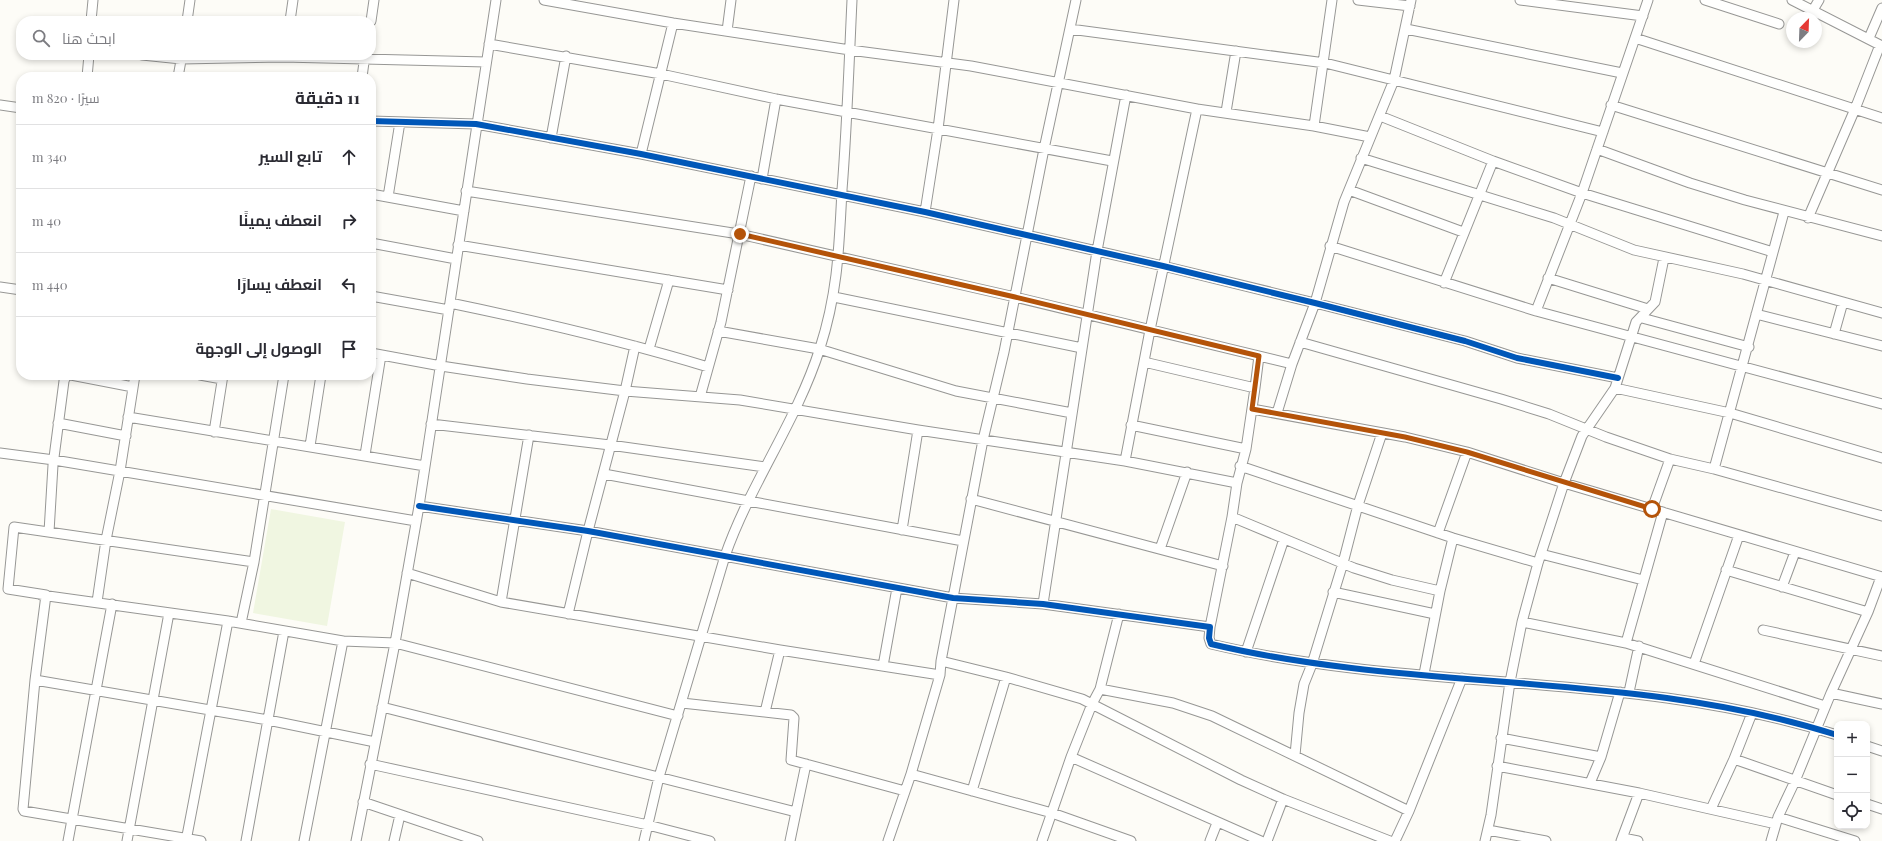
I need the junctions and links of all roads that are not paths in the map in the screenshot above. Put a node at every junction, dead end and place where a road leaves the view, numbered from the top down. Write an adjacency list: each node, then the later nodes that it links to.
1 (93, 0): 21 (street)
2 (190, 0): 22 (street)
3 (293, 0): 23 (street)
4 (374, 0): 24 (street)
5 (496, 0): 33 (street)
6 (544, 0): 26 (street)
7 (728, 0): 30 (street)
8 (852, 0): 35 (street)
9 (954, 0): 43 (street)
10 (1076, 0): 28 (street)
11 (1332, 0): 44 (street)
12 (1358, 0): 18 (street)
13 (1520, 0): 25 (street)
14 (1648, 0): 25 (street)
15 (1705, 0): 27 (street)
16 (1792, 0): 20 (street)
17 (1819, 0): 20 (street)
18 (1411, 3): 29 (street)
19 (1882, 8): 32 (street)
20 (1814, 10): 32 (street)
21 (91, 16)
22 (188, 16)
23 (291, 16)
24 (371, 16)
25 (1643, 16): 31 (street)
26 (673, 23): 30 (street); 49 (street)
27 (1778, 24)
28 (1070, 29): 36 (street); 51 (street)
29 (1406, 30): 48 (street); 50 (street)
30 (727, 31): 35 (street)
31 (1635, 38): 48 (street); 57 (street)
32 (1869, 38): 34 (street)
33 (489, 44): 37 (street); 42 (street)
34 (1881, 46): 57 (street)
35 (850, 50): 43 (street); 59 (street)
36 (1236, 51): 44 (street); 60 (street)
37 (566, 56): 49 (street); 70 (street)
38 (376, 57): 42 (street)
39 (89, 60): 45 (street)
40 (181, 60): 46 (street)
41 (365, 60): 47 (street)
42 (486, 62): 65 (street)
43 (946, 63): 51 (street); 67 (street)
44 (1325, 63): 50 (street); 66 (street)
45 (87, 72)
46 (179, 72)
47 (363, 72)
48 (1622, 73): 55 (street)
49 (661, 74): 53 (street); 73 (street)
50 (1394, 80): 61 (street); 68 (street)
51 (1059, 83): 52 (street); 71 (street)
52 (1126, 95): 58 (street); 75 (street)
53 (776, 99): 59 (street); 79 (street)
54 (0, 105): 56 (street)
55 (1611, 105): 68 (street); 77 (street)
56 (16, 107)
57 (1855, 108): 62 (street); 77 (street)
58 (1197, 109): 60 (street); 105 (street)
59 (848, 112): 67 (street); 86 (street)
60 (1226, 112): 66 (street)
61 (1380, 116): 69 (street); 76 (street)
62 (1882, 118)
63 (376, 121): 64 (street)
64 (400, 122): 65 (street); 87 (street)
65 (476, 124): 70 (street); 82 (street)
66 (1314, 126): 69 (street)
67 (938, 129): 71 (street); 89 (street)
68 (1603, 132): 72 (street)
69 (1370, 137): 74 (street)
70 (552, 138): 73 (street)
71 (1044, 149): 75 (street); 95 (street)
72 (1597, 150): 83 (street); 90 (street)
73 (641, 154): 78 (street)
74 (1361, 158): 80 (street); 84 (street)
75 (1112, 161): 100 (street)
76 (1493, 161): 83 (street); 84 (street)
77 (1828, 172): 81 (street); 91 (street)
78 (751, 176): 79 (street); 94 (street)
79 (762, 179): 86 (street)
80 (1349, 190): 93 (street); 99 (street)
81 (1882, 190)
82 (466, 191): 88 (street); 94 (street)
83 (1582, 193): 92 (street); 101 (street)
84 (1479, 194): 92 (street); 93 (street)
85 (376, 195): 87 (street)
86 (842, 195): 89 (street); 102 (street)
87 (388, 197): 88 (street)
88 (464, 211): 98 (street)
89 (925, 212): 95 (street)
90 (1784, 212): 91 (street); 101 (street)
91 (1808, 218): 96 (street)
92 (1569, 224): 103 (street); 106 (street)
93 (1463, 232): 109 (street)
94 (740, 234): 102 (street); 112 (street)
95 (1027, 234): 100 (street); 115 (street)
96 (1882, 236)
97 (376, 244): 104 (street)
98 (458, 245): 104 (street); 107 (street)
99 (1330, 246): 109 (street); 117 (street)
100 (1097, 251): 105 (street); 123 (street)
101 (1773, 252): 108 (street)
102 (839, 257): 114 (street); 115 (street)
103 (1664, 258): 108 (street); 119 (street)
104 (456, 259): 118 (street)
105 (1163, 266): 117 (street); 126 (street)
106 (1548, 278): 119 (street); 120 (street)
107 (669, 280): 112 (street); 135 (street)
108 (1766, 280): 116 (street); 122 (street)
109 (1444, 283): 120 (street)
110 (0, 287): 111 (street)
111 (16, 289)
112 (728, 290): 125 (street)
113 (376, 297): 118 (street)
114 (834, 297): 127 (street); 136 (street)
115 (1015, 297): 123 (street); 127 (street)
116 (1843, 302): 121 (street); 128 (street)
117 (1314, 304): 130 (street); 145 (street)
118 (449, 307): 131 (street); 142 (street)
119 (1648, 309): 124 (street)
120 (1536, 311): 129 (street)
121 (1882, 313)
122 (1756, 314): 128 (street); 133 (street)
123 (1088, 315): 126 (street); 134 (street)
124 (1642, 318): 129 (street); 133 (street)
125 (718, 330): 136 (street); 143 (street)
126 (1150, 330): 139 (street); 140 (street)
127 (1008, 333): 134 (street); 157 (street)
128 (1834, 334): 132 (street)
129 (1630, 337): 144 (street); 145 (street)
130 (1300, 342): 141 (street); 168 (street)
131 (635, 346): 135 (street); 155 (street)
132 (1882, 346)
133 (1748, 347): 144 (street)
134 (1082, 348): 161 (street)
135 (649, 349): 143 (street)
136 (819, 350): 157 (street); 160 (street)
137 (376, 354): 138 (street)
138 (381, 355): 142 (street); 182 (street)
139 (1259, 356): 141 (street); 153 (street)
140 (1144, 362): 153 (street); 167 (street)
141 (1292, 364): 162 (street)
142 (441, 366): 155 (street); 166 (street)
143 (708, 367): 156 (street)
144 (1743, 368): 158 (street); 163 (street)
145 (1618, 378): 154 (street)
146 (64, 380): 165 (street)
147 (96, 380): 152 (street)
148 (134, 380): 152 (street)
149 (223, 380): 170 (street)
150 (283, 380): 175 (street)
151 (320, 380): 177 (street)
152 (133, 387): 164 (street)
153 (1255, 388): 159 (street)
154 (1615, 388): 163 (street); 168 (street)
155 (625, 391): 156 (street); 176 (street)
156 (700, 397): 160 (street)
157 (993, 399): 161 (street); 174 (street)
158 (1882, 404)
159 (1252, 409): 162 (street); 178 (street)
160 (794, 410): 169 (street); 189 (street)
161 (1072, 413): 179 (street)
162 (1277, 413): 171 (street)
163 (1730, 413): 183 (street); 190 (street)
164 (128, 417): 170 (street); 173 (street)
165 (58, 423): 173 (street); 185 (street)
166 (432, 424): 172 (street); 187 (street)
167 (1131, 425): 178 (street); 186 (street)
168 (1586, 429): 184 (street); 195 (street)
169 (918, 430): 174 (street); 208 (street)
170 (214, 432): 175 (street)
171 (1382, 433): 180 (street); 200 (street)
172 (529, 435): 176 (street); 205 (street)
173 (126, 436): 191 (street)
174 (982, 440): 179 (street); 197 (street)
175 (273, 442): 177 (street); 196 (street)
176 (610, 445): 189 (street); 193 (street)
177 (310, 446): 182 (street)
178 (1246, 449): 188 (street)
179 (1067, 452): 186 (street); 207 (street)
180 (1467, 452): 195 (street); 211 (street)
181 (0, 453): 185 (street)
182 (365, 455): 187 (street)
183 (1882, 458)
184 (1670, 459): 190 (street); 201 (street)
185 (54, 460): 191 (street); 210 (street)
186 (1125, 462): 192 (street)
187 (425, 466): 199 (street)
188 (1240, 466): 194 (street); 200 (street)
189 (765, 467): 198 (street)
190 (1714, 469): 203 (street)
191 (120, 471): 196 (street); 215 (street)
192 (1187, 472): 194 (street); 217 (street)
193 (604, 474): 198 (street); 209 (street)
194 (1237, 482): 204 (street)
195 (1564, 483): 201 (street); 220 (street)
196 (264, 496): 206 (street); 221 (street)
197 (971, 499): 207 (street); 216 (street)
198 (748, 500): 208 (street); 219 (street)
199 (419, 506): 205 (street); 206 (street)
200 (1358, 506): 211 (street); 222 (street)
201 (1652, 509): 202 (street)
202 (1663, 512): 212 (street); 227 (street)
203 (1882, 516)
204 (1232, 517): 214 (street); 223 (street)
205 (516, 520): 209 (street); 236 (street)
206 (416, 521): 225 (street)
207 (1055, 521): 217 (street); 238 (street)
208 (902, 530): 216 (street)
209 (588, 531): 219 (street); 241 (street)
210 (49, 532): 215 (street); 233 (street)
211 (1438, 533): 213 (street)
212 (1739, 535): 218 (street); 224 (street)
213 (1453, 538): 220 (street); 230 (street)
214 (1284, 539): 222 (street); 257 (street)
215 (106, 540): 221 (street); 235 (street)
216 (963, 541): 234 (street)
217 (1160, 549): 223 (street)
218 (1795, 552): 226 (street); 228 (street)
219 (725, 556): 229 (street); 250 (street)
220 (1540, 559): 227 (street); 245 (street)
221 (254, 562): 246 (street)
222 (1343, 564): 230 (street); 232 (street)
223 (1223, 566): 247 (street)
224 (1726, 570): 228 (street); 261 (street)
225 (407, 573): 236 (street); 252 (street)
226 (1881, 577): 239 (street)
227 (1643, 580): 253 (street)
228 (1782, 587): 239 (street)
229 (897, 588): 234 (street); 262 (street)
230 (1440, 591): 243 (street)
231 (0, 592): 233 (street)
232 (1333, 592): 243 (street); 260 (street)
233 (46, 596): 235 (street); 267 (street)
234 (953, 598): 238 (street); 259 (street)
235 (98, 602): 237 (street)
236 (501, 602): 241 (street)
237 (112, 604): 240 (street); 270 (street)
238 (1043, 604): 242 (street)
239 (1868, 612): 256 (street)
240 (169, 613): 244 (street); 273 (street)
241 (568, 614): 250 (street)
242 (1119, 614): 247 (street); 269 (street)
243 (1435, 614): 263 (street)
244 (228, 621): 246 (street); 279 (street)
245 (1522, 622): 253 (street); 268 (street)
246 (241, 623): 249 (street)
247 (1210, 627): 257 (street)
248 (1764, 630): 256 (street)
249 (284, 631): 251 (street); 283 (street)
250 (701, 636): 255 (street); 274 (street)
251 (343, 641): 252 (street); 285 (street)
252 (395, 643): 278 (street); 282 (street)
253 (1626, 643): 254 (street)
254 (1639, 646): 261 (street); 271 (street)
255 (780, 650): 262 (street); 280 (street)
256 (1850, 650): 258 (street); 272 (street)
257 (1246, 652): 260 (street)
258 (1882, 656)
259 (941, 661): 264 (street); 265 (street)
260 (1312, 664): 263 (street); 291 (street)
261 (1694, 664): 277 (street)
262 (883, 666): 264 (street)
263 (1424, 674): 266 (street)
264 (940, 675): 298 (street)
265 (1006, 677): 275 (street); 302 (street)
266 (1462, 678): 268 (street); 311 (street)
267 (35, 680): 270 (street); 315 (street)
268 (1510, 682): 271 (street); 287 (street)
269 (1100, 689): 275 (street); 291 (street)
270 (96, 691): 273 (street); 315 (street)
271 (1625, 692): 281 (street); 292 (street)
272 (1831, 693): 276 (street); 277 (street)
273 (154, 702): 279 (street); 319 (street)
274 (682, 703): 280 (street); 282 (street)
275 (1092, 704): 293 (street); 306 (street)
276 (1882, 704)
277 (1825, 706): 284 (street)
278 (382, 707): 288 (street); 299 (street)
279 (210, 711): 283 (street); 322 (street)
280 (765, 712): 296 (street)
281 (1752, 713): 284 (street); 294 (street)
282 (678, 716): 299 (street)
283 (268, 720): 285 (street); 326 (street)
284 (1816, 728): 286 (street); 300 (street)
285 (325, 732): 288 (street); 327 (street)
286 (1834, 734)
287 (1501, 738): 292 (street); 297 (street)
288 (375, 742): 295 (street)
289 (1870, 747): 290 (street)
290 (1882, 751)
291 (1295, 755): 311 (street)
292 (1601, 757): 301 (street)
293 (1071, 758): 313 (street); 317 (street)
294 (1734, 759): 300 (street); 309 (street)
295 (370, 764): 307 (street); 318 (street)
296 (806, 764): 303 (street); 312 (street)
297 (1497, 766): 301 (street); 320 (street)
298 (911, 774): 302 (street); 303 (street)
299 (659, 777): 312 (street); 318 (street)
300 (1795, 781): 305 (street); 316 (street)
301 (1590, 784): 304 (street)
302 (972, 790): 313 (street)
303 (905, 791): 334 (street)
304 (1640, 793): 309 (street); 321 (street)
305 (1834, 794)
306 (1283, 799): 339 (street); 340 (street)
307 (363, 802): 314 (street); 328 (street)
308 (1870, 805): 310 (street)
309 (1711, 809): 316 (street)
310 (1882, 809)
311 (1410, 811): 341 (street)
312 (796, 812): 333 (street)
313 (1052, 813): 335 (street); 336 (street)
314 (400, 815): 329 (street); 330 (street)
315 (72, 818): 319 (street); 323 (street)
316 (1777, 821): 345 (street); 346 (street)
317 (1217, 823): 337 (street); 338 (street)
318 (648, 825): 331 (street); 332 (street)
319 (129, 828): 322 (street); 324 (street)
320 (1488, 830): 342 (street); 343 (street)
321 (1622, 839): 344 (street)
322 (186, 840): 325 (street)
323 (68, 841)
324 (127, 841)
325 (201, 841)
326 (246, 841)
327 (304, 841)
328 (356, 841)
329 (394, 841)
330 (478, 841)
331 (644, 841)
332 (710, 841)
333 (790, 841)
334 (888, 841)
335 (1042, 841)
336 (1131, 841)
337 (1210, 841)
338 (1261, 841)
339 (1268, 841)
340 (1390, 841)
341 (1396, 841)
342 (1485, 841)
343 (1546, 841)
344 (1638, 841)
345 (1771, 841)
346 (1855, 841)

